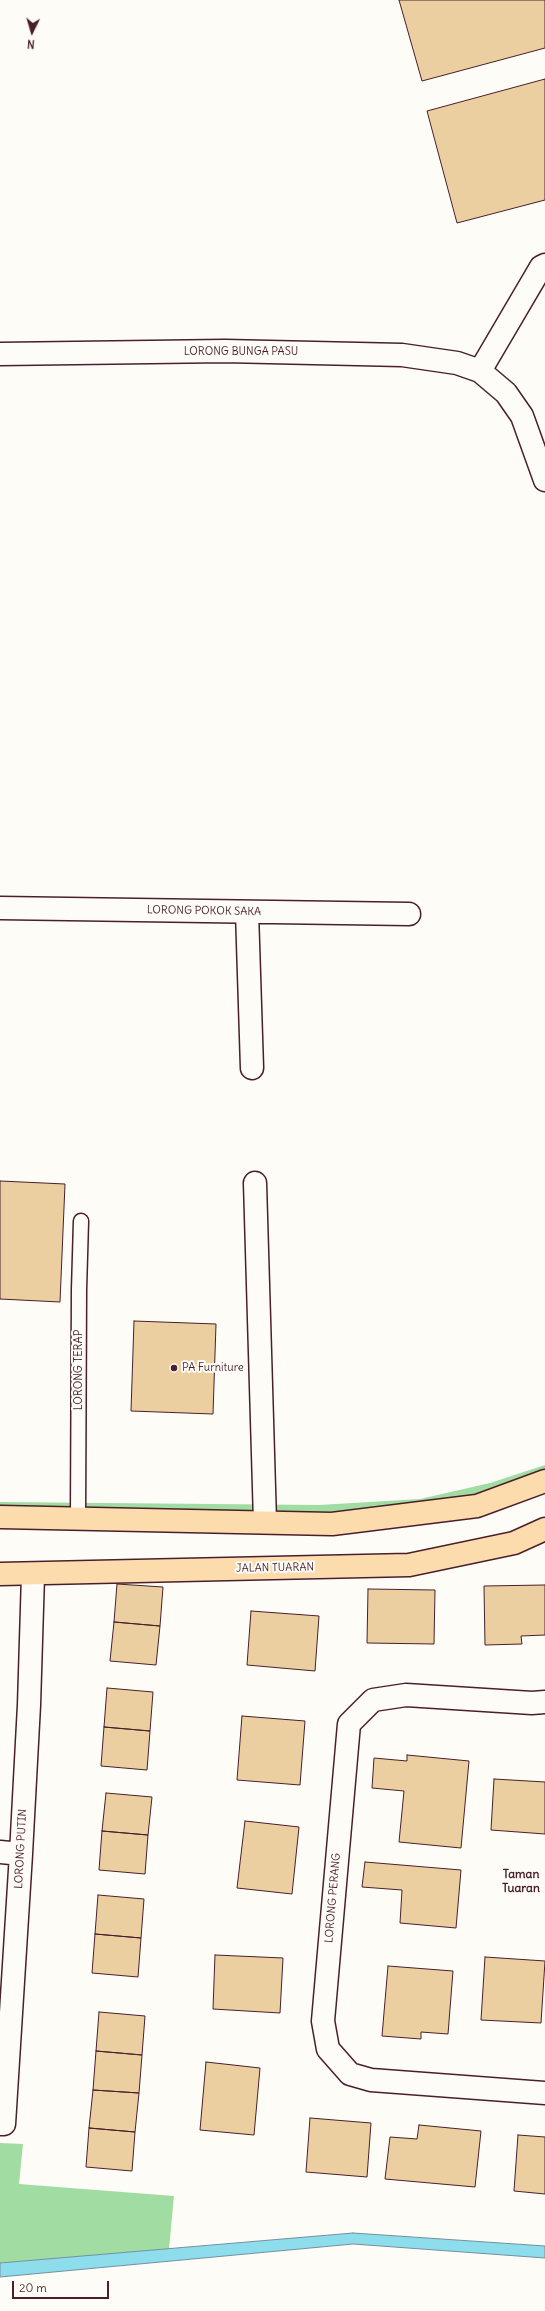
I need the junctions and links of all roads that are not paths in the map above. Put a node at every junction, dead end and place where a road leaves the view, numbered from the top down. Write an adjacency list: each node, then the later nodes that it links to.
1 (545, 264): 3 (street)
2 (0, 354): 3 (street, LORONG BUNGA PASU)
3 (480, 370): 4 (street)
4 (545, 480)
5 (0, 908): 6 (street, LORONG POKOK SAKA)
6 (247, 912): 7 (street, LORONG POKOK SAKA); 8 (street)
7 (409, 914)
8 (252, 1068)
9 (255, 1183): 14 (street)
10 (81, 1221): 13 (lane, LORONG TERAP)
11 (545, 1481): 14 (main road)
12 (0, 1518): 13 (main road)
13 (78, 1519): 14 (main road)
14 (265, 1522)
15 (545, 1529): 17 (main road, JALAN TUARAN)
16 (0, 1574): 17 (main road, JALAN TUARAN)
17 (33, 1574): 19 (street, LORONG PUTIN)
18 (545, 1702): 20 (street, LORONG PERANG)
19 (10, 1853): 21 (street, LORONG PUTIN)
20 (545, 2092)
21 (2, 2124)

